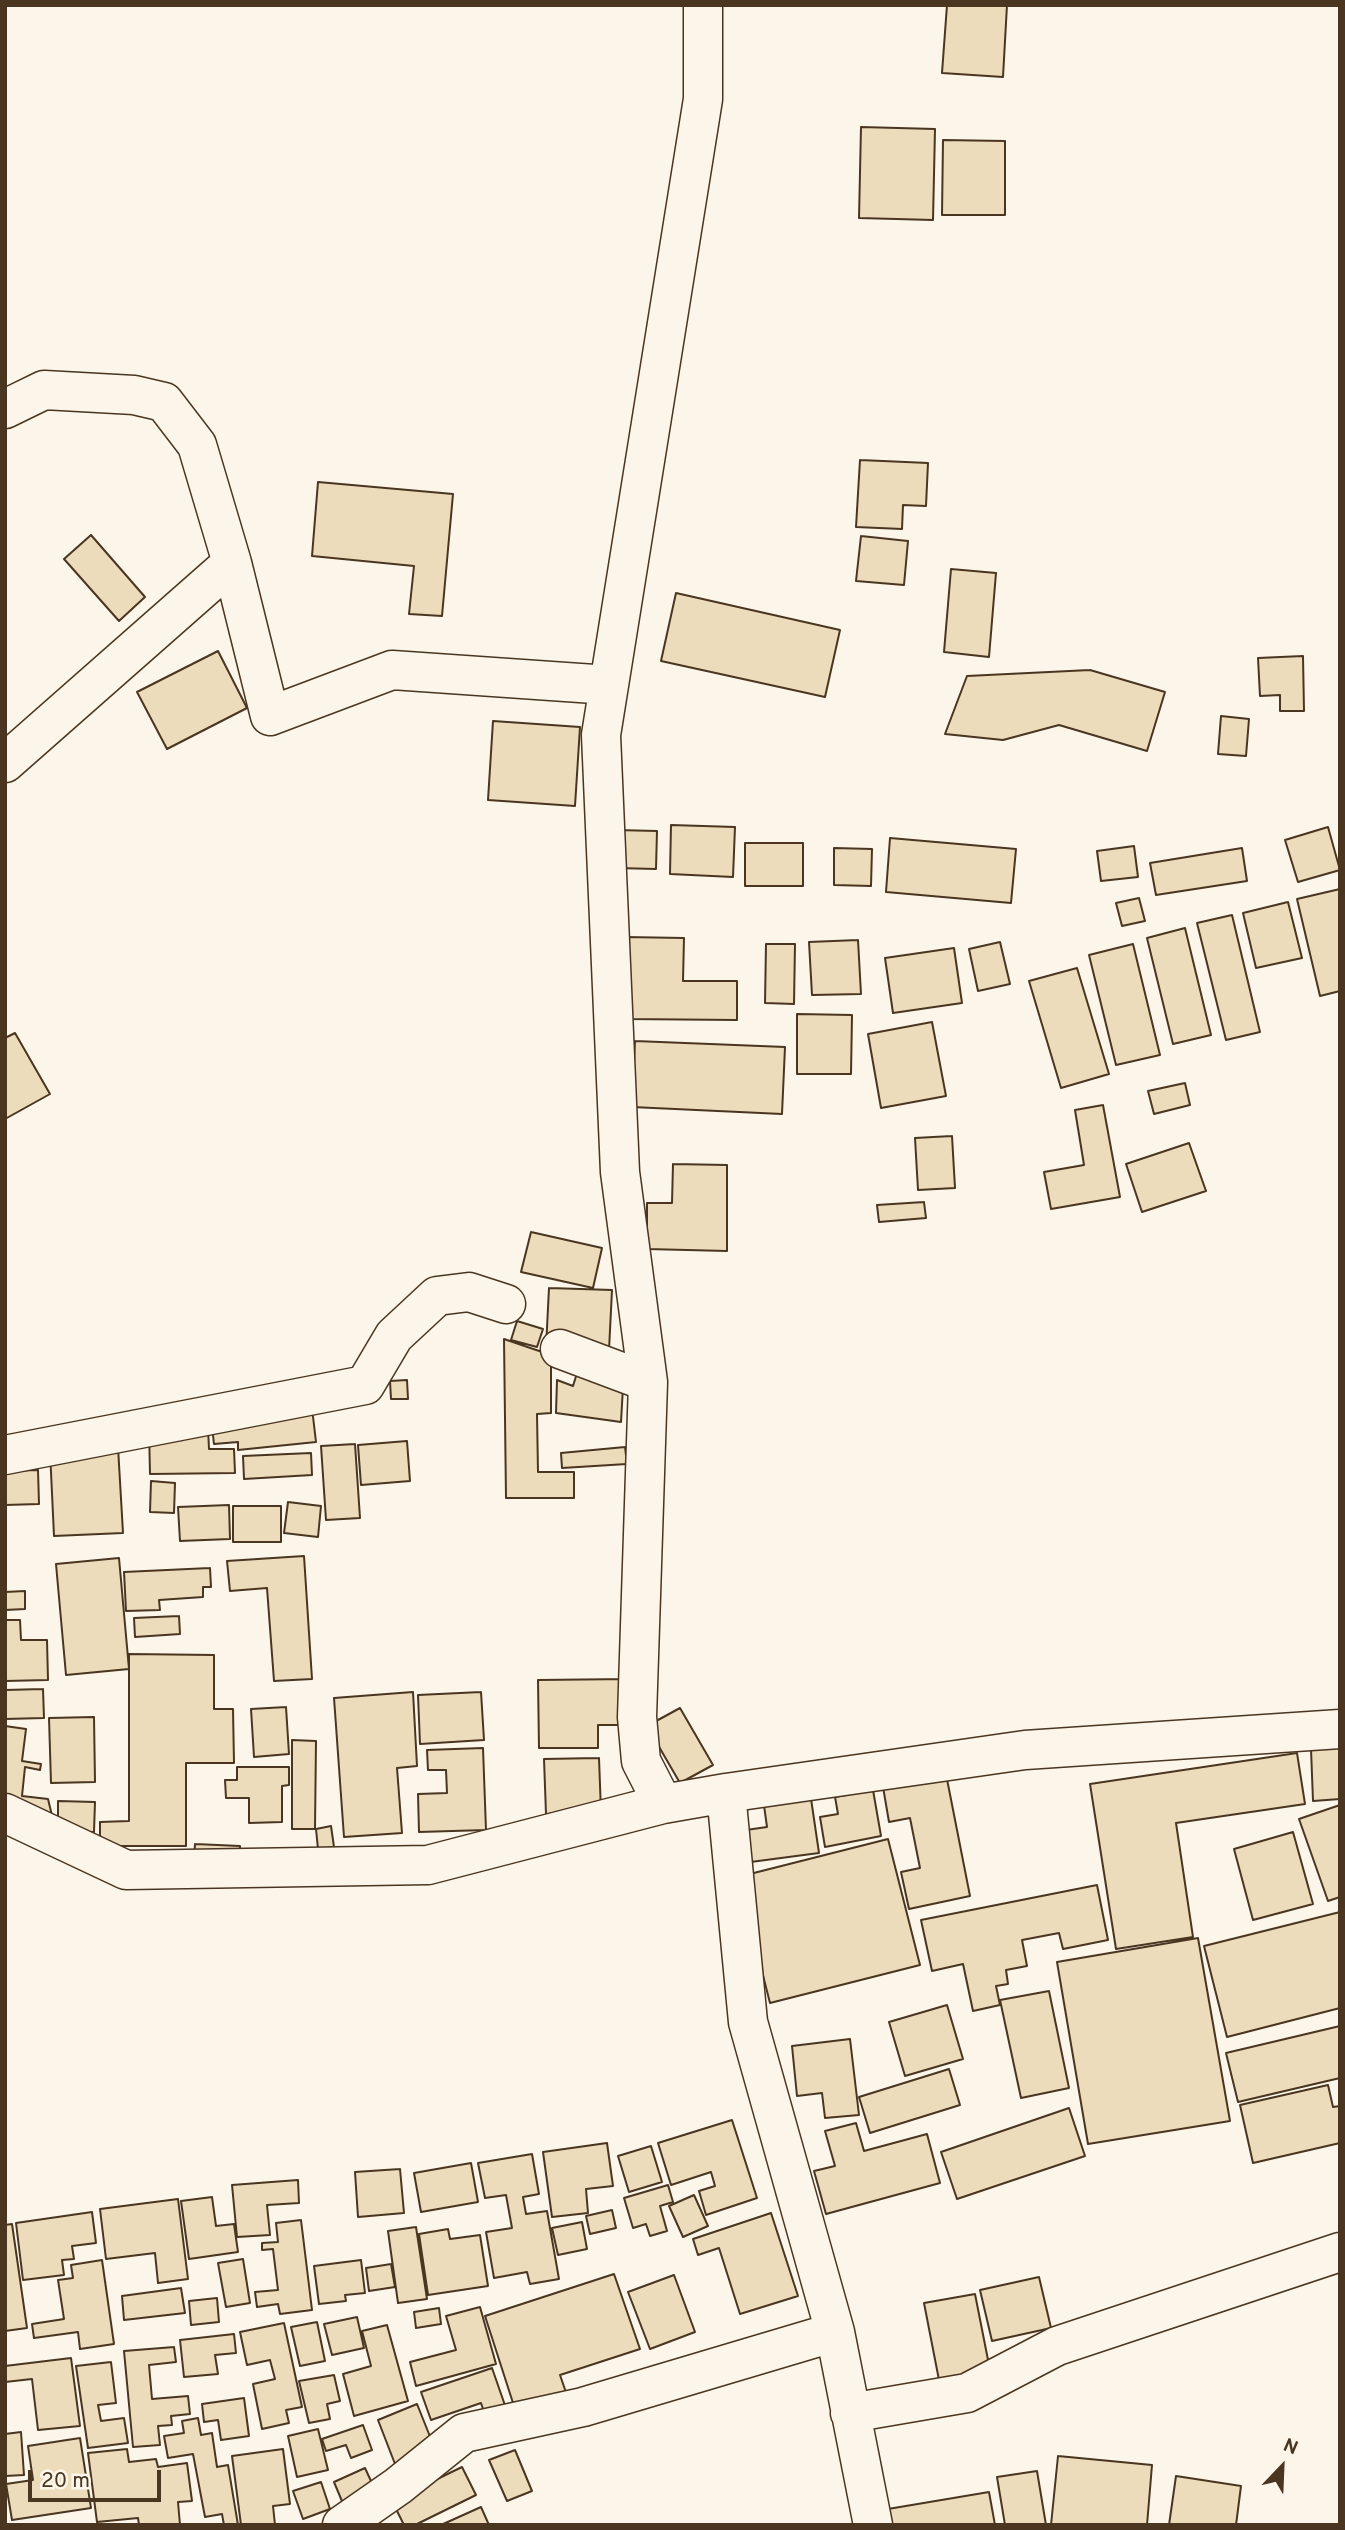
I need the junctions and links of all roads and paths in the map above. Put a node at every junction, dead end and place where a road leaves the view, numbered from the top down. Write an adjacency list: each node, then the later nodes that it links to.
1 (703, 5): 4 (street)
2 (5, 410): 3 (street)
3 (232, 563): 4 (street); 5 (street)
4 (609, 685): 8 (street)
5 (5, 763)
6 (506, 1304): 9 (street)
7 (560, 1349): 8 (street)
8 (648, 1382): 12 (street)
9 (5, 1455)
10 (1340, 1729): 11 (street)
11 (726, 1793): 12 (street); 15 (street)
12 (663, 1804): 13 (street)
13 (5, 1813)
14 (1340, 2252): 16 (street)
15 (835, 2332): 16 (street); 17 (street)
16 (850, 2413): 18 (street)
17 (342, 2525)
18 (873, 2525)

